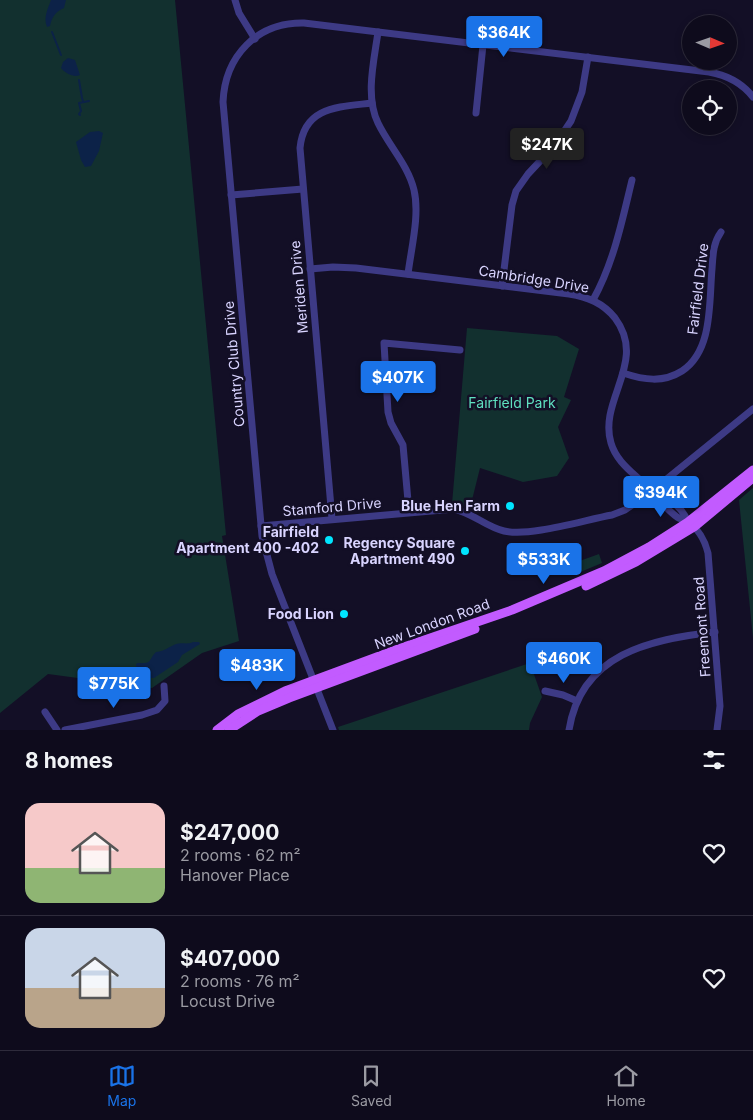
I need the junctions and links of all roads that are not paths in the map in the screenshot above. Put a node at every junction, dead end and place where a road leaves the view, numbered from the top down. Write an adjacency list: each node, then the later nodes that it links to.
1 (235, 0): 3 (street)
2 (378, 32): 3 (street, Country Club Drive); 4 (street, Country Club Drive); 7 (street)
3 (254, 39): 11 (street, Country Club Drive)
4 (483, 45): 5 (street, Country Club Drive); 8 (street)
5 (588, 57): 6 (street, Country Club Drive); 15 (street)
6 (753, 97)
7 (372, 103): 10 (street, Meriden Drive); 14 (street)
8 (476, 113)
9 (632, 180): 16 (street)
10 (303, 189): 11 (street); 13 (street, Meriden Drive)
11 (231, 195): 26 (street, Country Club Drive)
12 (721, 232): 18 (street, Fairfield Drive)
13 (310, 269): 14 (street, Cambridge Drive); 24 (street, Meriden Drive)
14 (408, 274): 15 (street, Cambridge Drive)
15 (502, 286): 16 (street, Cambridge Drive)
16 (593, 300): 18 (street, Cambridge Drive)
17 (460, 350): 23 (street)
18 (623, 373): 22 (street, Cambridge Drive)
19 (753, 409): 22 (street, Stamford Drive)
20 (753, 470): 25 (main road, New London Road)
21 (753, 478): 25 (main road, New London Road)
22 (652, 491): 23 (street, Stamford Drive); 25 (street, Cambridge Drive)
23 (410, 512): 24 (street, Stamford Drive)
24 (332, 519): 26 (street, Stamford Drive)
25 (691, 524): 27 (street, Freemont Road); 28 (main road, New London Road)
26 (261, 526): 28 (street, Country Club Drive)
27 (715, 632): 31 (street); 40 (street, Freemont Road)
28 (315, 685): 36 (main road, New London Road); 37 (main road, New London Road); 38 (street)
29 (164, 686): 33 (street)
30 (545, 691): 31 (street)
31 (577, 701): 39 (street)
32 (46, 712): 34 (street)
33 (93, 727): 35 (street)
34 (57, 730)
35 (65, 730)
36 (217, 730)
37 (229, 730)
38 (333, 730)
39 (569, 730)
40 (717, 730)

